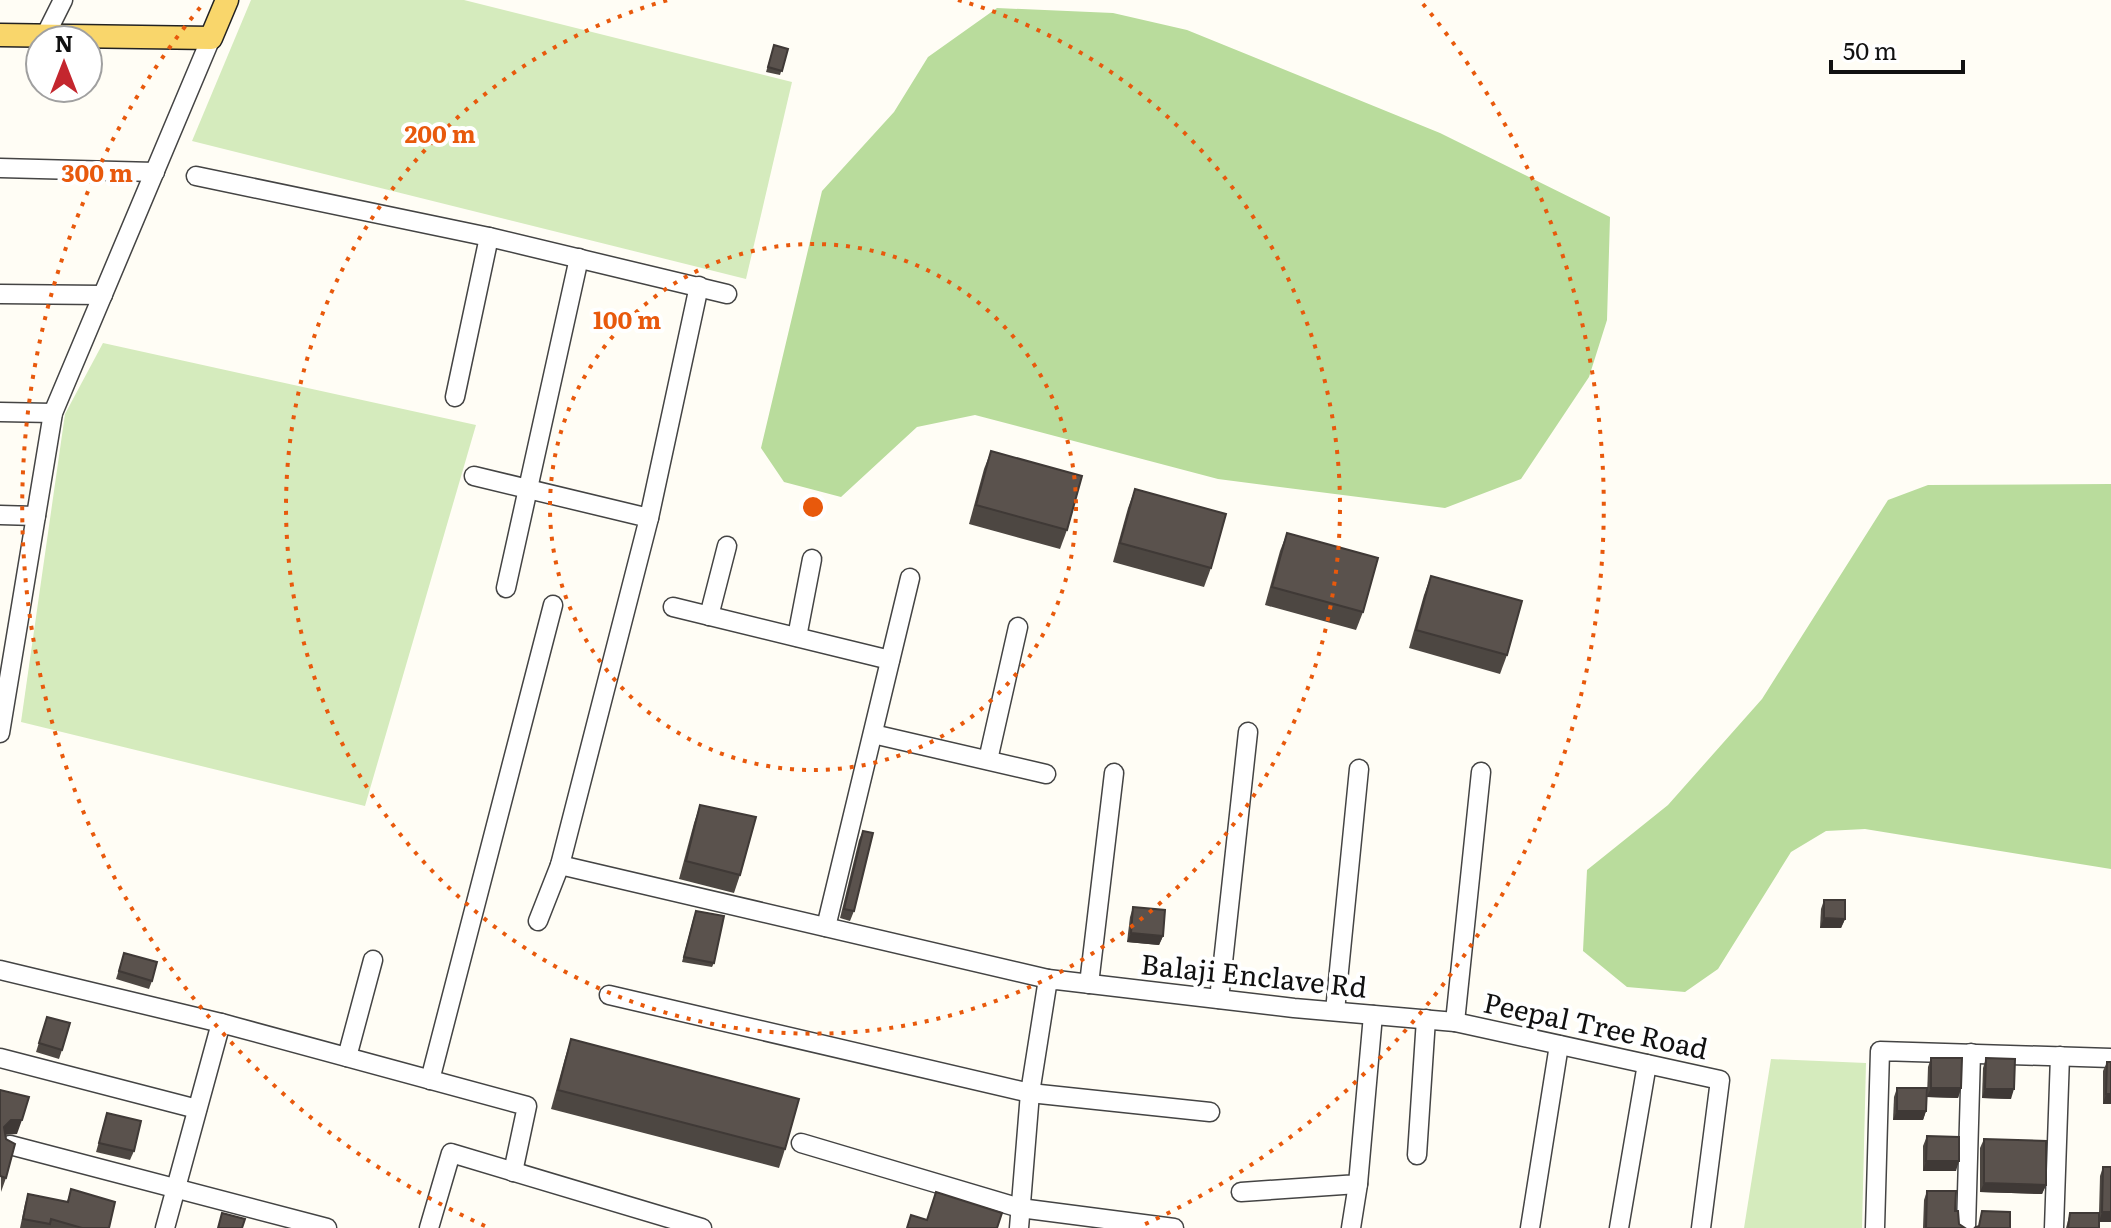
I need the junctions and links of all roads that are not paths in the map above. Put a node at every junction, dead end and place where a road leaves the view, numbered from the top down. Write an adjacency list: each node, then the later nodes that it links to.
1 (63, 0): 3 (street)
2 (227, 0): 7 (main road)
3 (51, 24)
4 (0, 35): 5 (main road)
5 (24, 36)
6 (104, 37): 7 (main road)
7 (211, 38): 9 (street)
8 (0, 168): 9 (street)
9 (155, 172): 16 (street)
10 (196, 176): 11 (street)
11 (489, 237): 12 (street); 17 (street)
12 (579, 258): 13 (street); 21 (street)
13 (699, 286): 15 (street); 24 (street)
14 (0, 294): 16 (street)
15 (727, 294)
16 (103, 295): 19 (street)
17 (455, 397)
18 (0, 412): 19 (street)
19 (53, 413): 23 (street)
20 (474, 476): 21 (street)
21 (530, 488): 24 (street); 28 (street)
22 (0, 515): 23 (street)
23 (36, 516): 32 (street)
24 (649, 518): 46 (street)
25 (727, 546): 33 (street)
26 (812, 559): 35 (street)
27 (910, 578): 36 (street)
28 (506, 588)
29 (553, 605): 67 (street)
30 (673, 607): 33 (street)
31 (0, 609): 32 (street)
32 (21, 609): 37 (street)
33 (709, 616): 35 (street)
34 (1018, 627): 41 (street)
35 (797, 637): 36 (street)
36 (890, 660): 40 (street)
37 (4, 681): 39 (street)
38 (1248, 732): 54 (street)
39 (0, 733)
40 (873, 734): 41 (street); 48 (street)
41 (988, 760): 45 (street)
42 (1359, 769): 55 (street)
43 (1481, 772): 58 (street)
44 (1114, 773): 52 (street)
45 (1046, 774)
46 (560, 865): 47 (street); 48 (street, Balaji Enclave Rd)
47 (538, 921)
48 (826, 927): 51 (street, Balaji Enclave Rd)
49 (373, 960): 63 (street)
50 (0, 970): 59 (street)
51 (1048, 979): 52 (street, Balaji Enclave Rd); 68 (street)
52 (1089, 984): 54 (street, Balaji Enclave Rd)
53 (609, 995): 68 (street)
54 (1219, 999): 55 (street, Balaji Enclave Rd)
55 (1335, 1011): 56 (street, Balaji Enclave Rd)
56 (1373, 1015): 57 (street, Balaji Enclave Rd); 75 (street)
57 (1426, 1019): 58 (street, Balaji Enclave Rd); 73 (street)
58 (1455, 1022): 60 (street, Peepal Tree Road)
59 (221, 1023): 63 (street); 69 (street)
60 (1559, 1045): 66 (street, Peepal Tree Road); 86 (street)
61 (1971, 1053): 62 (street); 89 (street); 90 (street)
62 (2060, 1056): 65 (street); 91 (street)
63 (347, 1057): 67 (street)
64 (0, 1058): 69 (street)
65 (2111, 1058)
66 (1647, 1064): 87 (street); 88 (street, Peepal Tree Road)
67 (430, 1080): 74 (street)
68 (1030, 1093): 70 (street); 78 (street)
69 (197, 1109): 76 (street)
70 (1210, 1112)
71 (801, 1143): 78 (street)
72 (10, 1145): 76 (street)
73 (1417, 1155)
74 (513, 1172): 81 (street); 82 (street)
75 (1358, 1184): 77 (street); 85 (street)
76 (175, 1189): 79 (street); 80 (street)
77 (1241, 1192)
78 (1020, 1208): 83 (street); 84 (street)
79 (165, 1228)
80 (327, 1228)
81 (429, 1228)
82 (702, 1228)
83 (1019, 1228)
84 (1174, 1228)
85 (1351, 1228)
86 (1530, 1228)
87 (1619, 1228)
88 (1701, 1228)
89 (1875, 1228)
90 (1966, 1228)
91 (2054, 1228)

